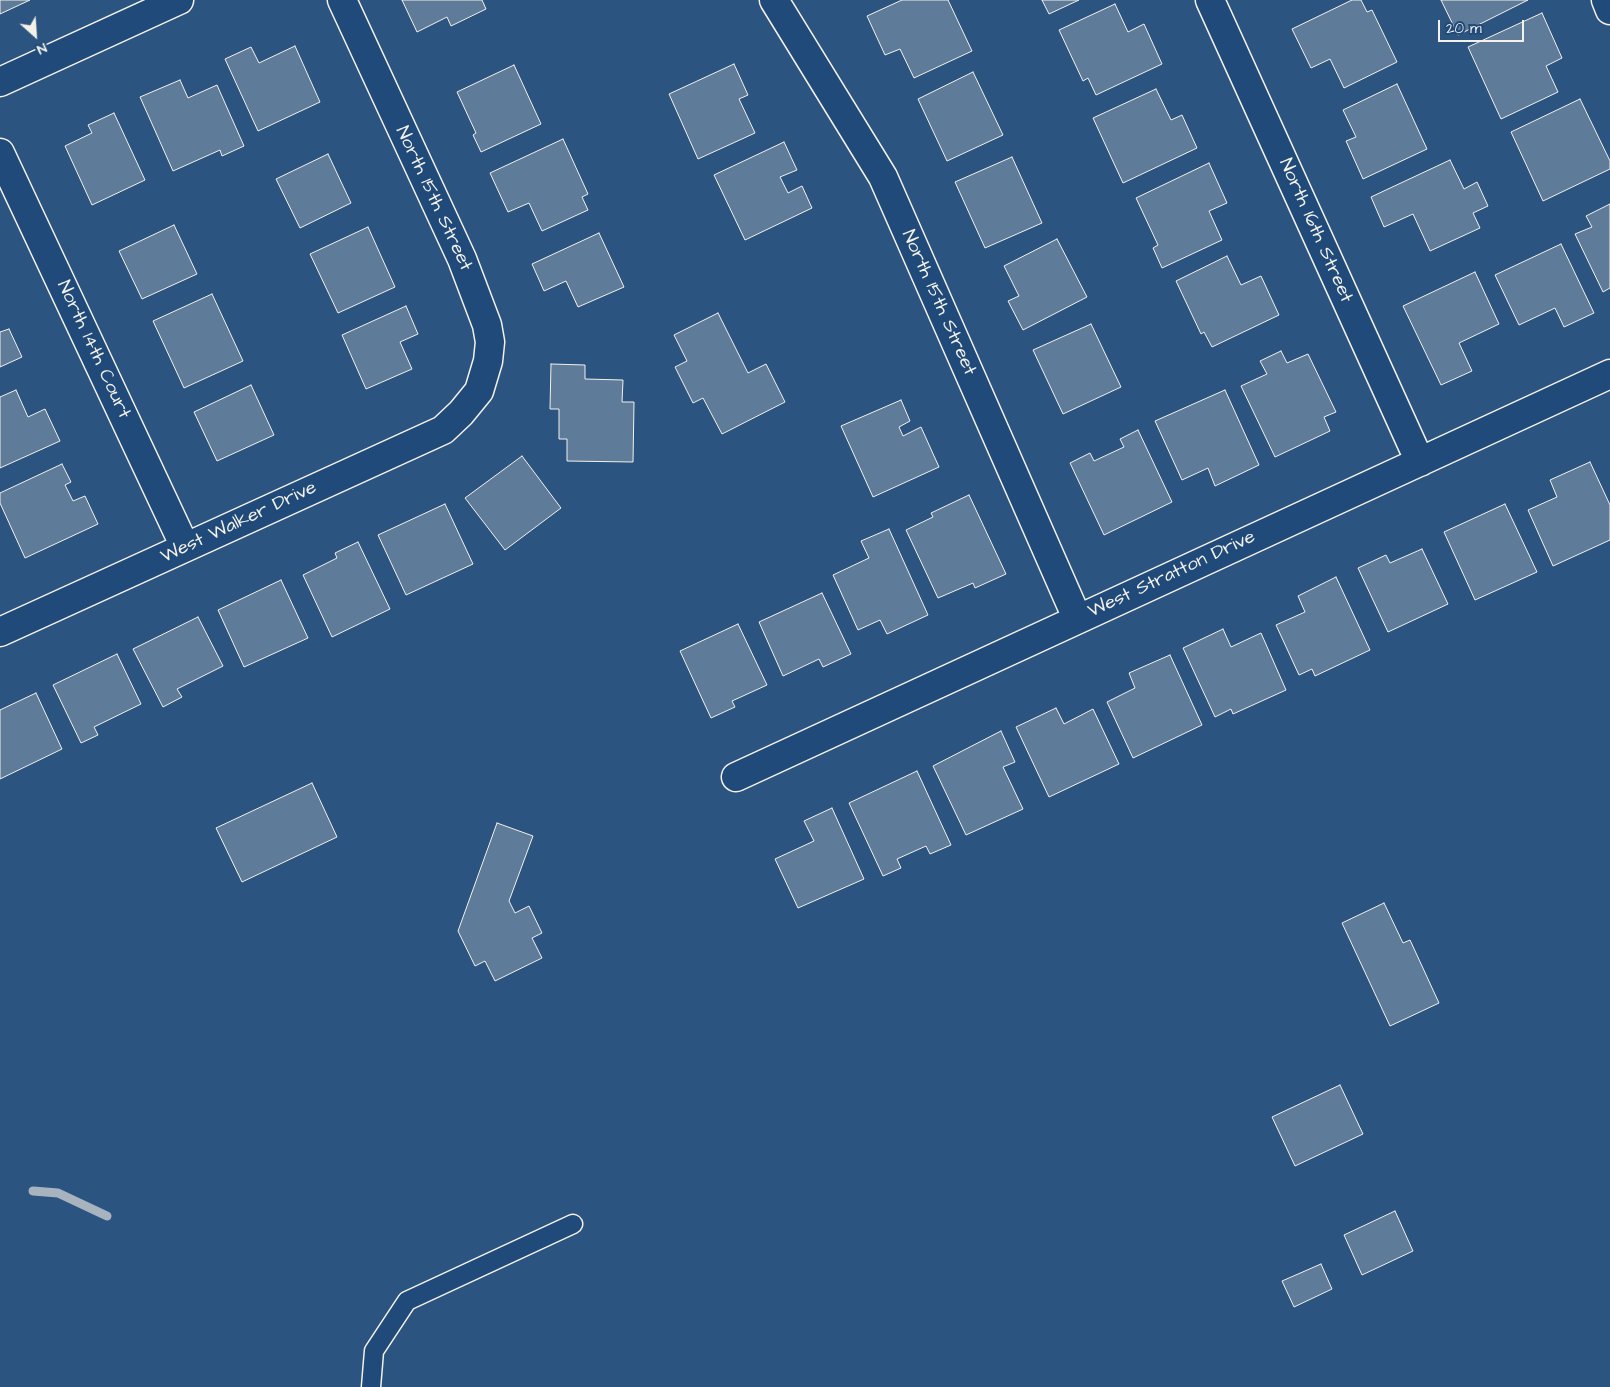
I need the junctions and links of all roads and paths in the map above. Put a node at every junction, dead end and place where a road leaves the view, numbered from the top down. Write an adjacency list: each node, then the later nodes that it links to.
1 (179, 0): 7 (street)
2 (342, 0): 10 (street, North 15th Street)
3 (774, 0): 13 (street, North 15th Street)
4 (1210, 0): 11 (street, North 16th Street)
5 (1606, 0): 6 (street)
6 (1610, 10)
7 (0, 82)
8 (0, 153): 12 (street, North 14th Court)
9 (1610, 374): 11 (street, West Stratton Drive)
10 (470, 402): 12 (street, West Walker Drive)
11 (1420, 462): 13 (street, West Stratton Drive)
12 (185, 547): 14 (street, West Walker Drive)
13 (1077, 618): 15 (street, West Stratton Drive)
14 (0, 632)
15 (736, 777)
16 (573, 1224): 17 (lane)
17 (371, 1387)

